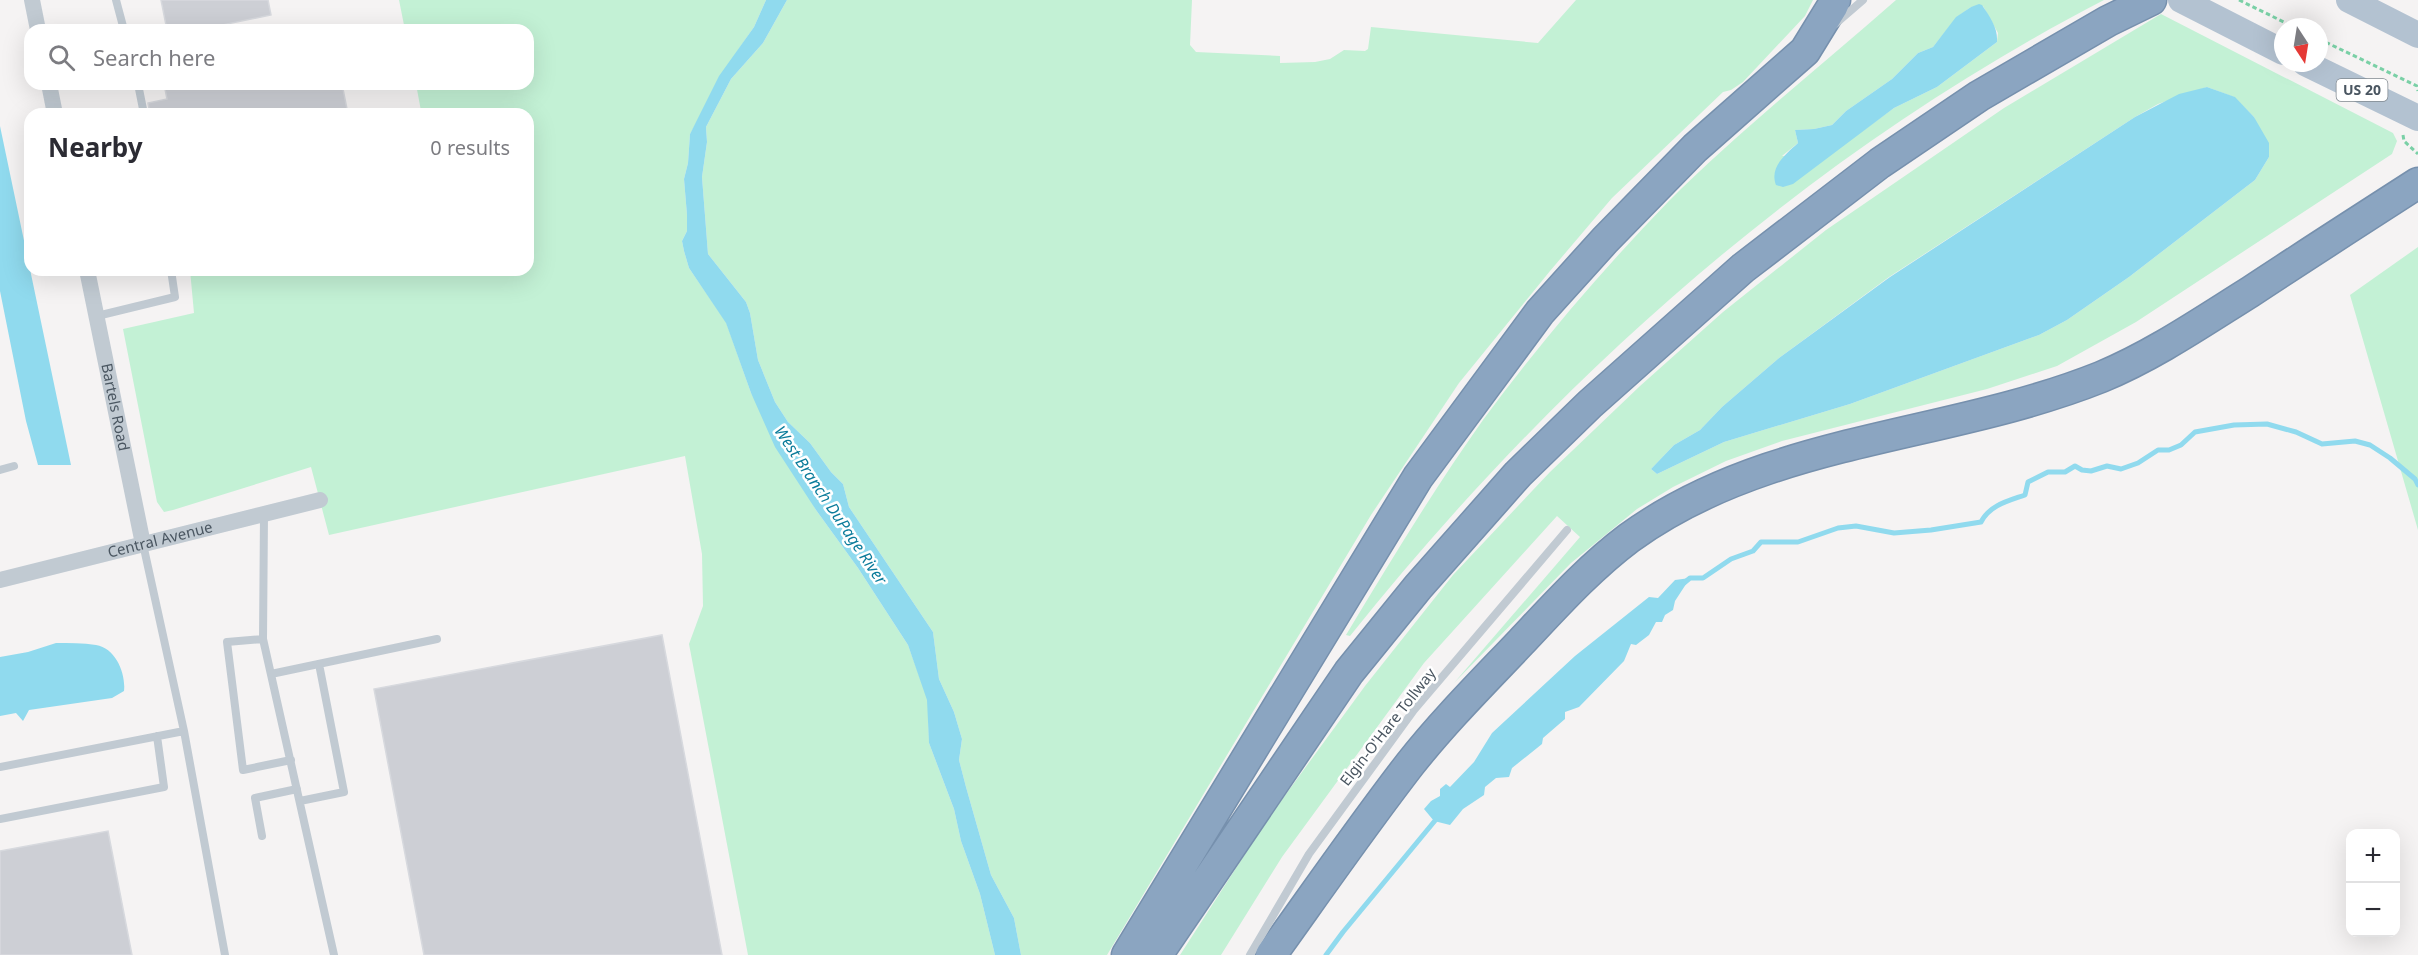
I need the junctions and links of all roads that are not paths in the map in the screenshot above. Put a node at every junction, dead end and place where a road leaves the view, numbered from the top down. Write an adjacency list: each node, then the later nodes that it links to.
1 (32, 0): 8 (street)
2 (116, 0): 9 (lane)
3 (1835, 0): 12 (highway)
4 (1863, 0): 12 (lane)
5 (2151, 0): 45 (highway)
6 (2181, 0): 11 (main road)
7 (2349, 0): 10 (main road)
8 (37, 24)
9 (122, 24)
10 (2418, 35)
11 (2274, 47)
12 (1804, 51): 44 (highway)
13 (2321, 72): 18 (main road, US 20)
14 (50, 90): 16 (street)
15 (139, 90): 17 (lane)
16 (54, 108)
17 (143, 108)
18 (2411, 124)
19 (2418, 183): 47 (highway)
20 (88, 276): 22 (street, Bartels Road)
21 (172, 276): 22 (lane)
22 (97, 316): 28 (street, Bartels Road)
23 (14, 466): 24 (lane)
24 (0, 470)
25 (320, 500): 26 (street, Central Avenue)
26 (264, 514): 28 (street, Central Avenue); 30 (lane)
27 (1567, 530): 46 (lane, Elgin-O'Hare Tollway)
28 (143, 544): 29 (street, Central Avenue); 34 (lane)
29 (0, 580)
30 (263, 639): 33 (lane); 36 (lane)
31 (437, 639): 32 (lane)
32 (319, 664): 33 (lane); 39 (lane)
33 (271, 674): 36 (lane)
34 (184, 730): 35 (lane); 42 (lane)
35 (157, 736): 37 (lane); 40 (lane)
36 (291, 760): 38 (lane)
37 (0, 767)
38 (297, 789): 39 (lane); 41 (lane)
39 (300, 801): 43 (lane)
40 (0, 819)
41 (262, 836)
42 (225, 955)
43 (334, 955)
44 (1127, 955)
45 (1157, 955)
46 (1250, 955)
47 (1271, 955)

